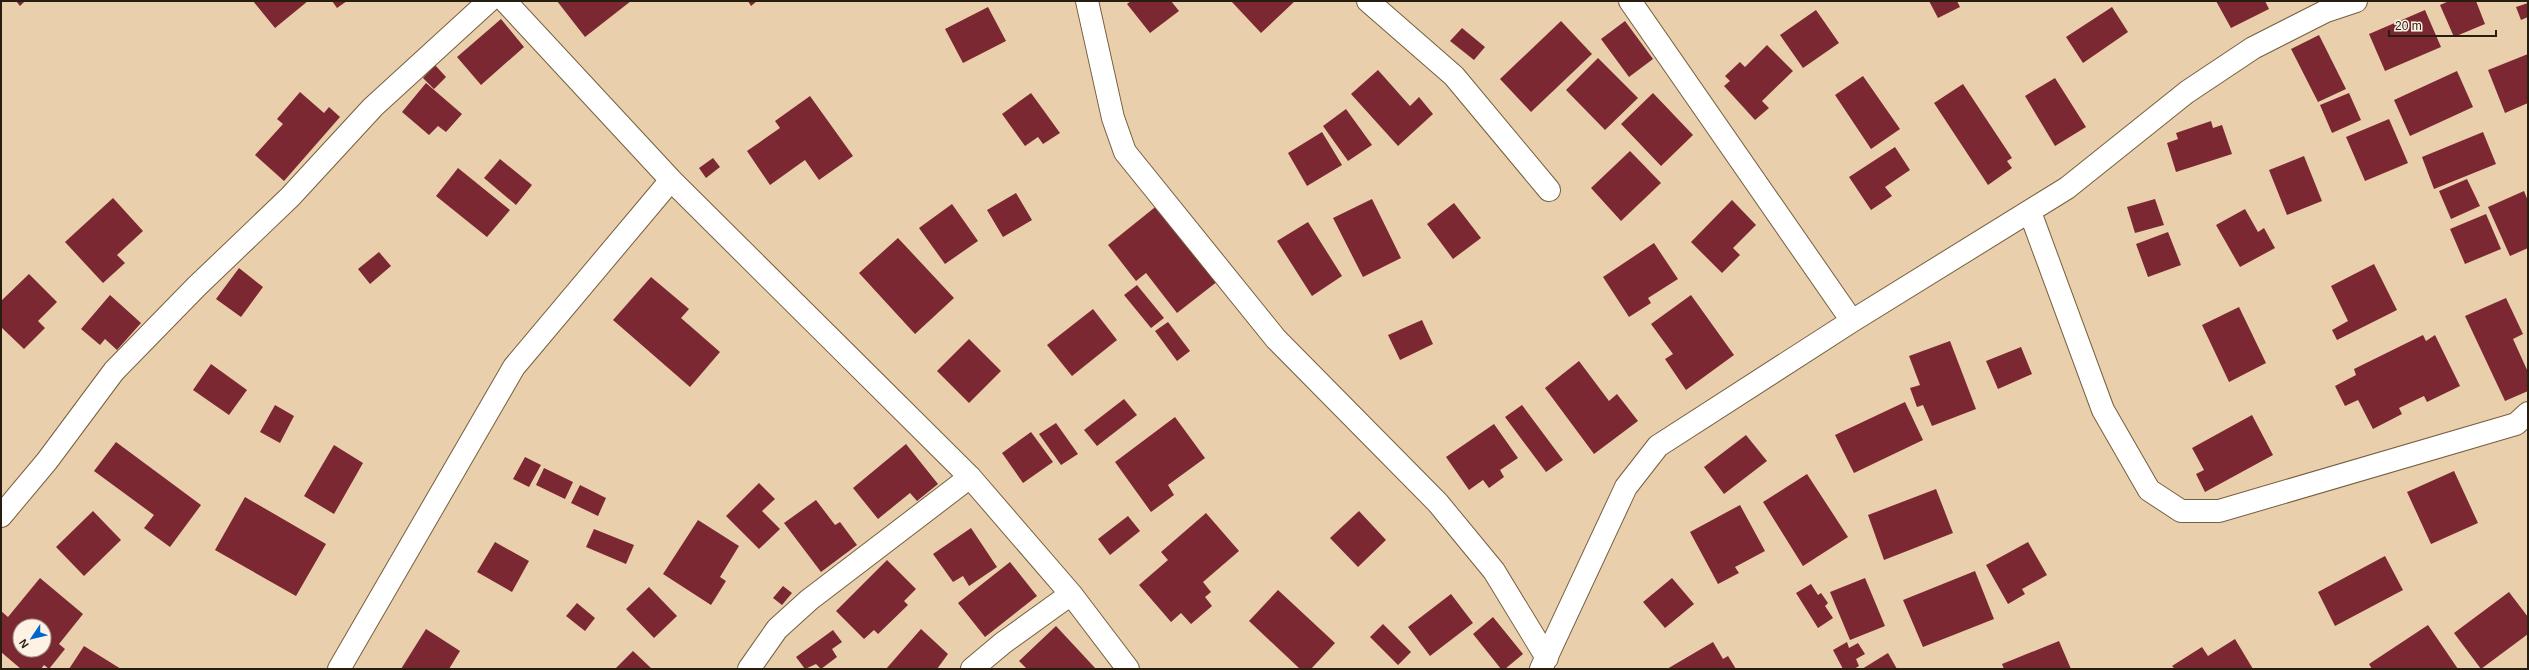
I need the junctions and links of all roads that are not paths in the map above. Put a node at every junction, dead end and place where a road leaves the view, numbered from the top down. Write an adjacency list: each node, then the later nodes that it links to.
1 (489, 1): 13 (street)
2 (505, 1): 7 (street)
3 (1086, 1): 15 (street)
4 (1368, 1): 8 (street)
5 (1630, 1): 10 (street)
6 (2356, 1): 9 (street)
7 (671, 180): 12 (street); 16 (street)
8 (1549, 190)
9 (2030, 212): 10 (street); 11 (street)
10 (1852, 321): 15 (street)
11 (2528, 412)
12 (970, 477): 14 (street); 17 (street)
13 (1, 516)
14 (1072, 594): 18 (street); 19 (street)
15 (1544, 664)
16 (339, 669)
17 (749, 669)
18 (972, 669)
19 (1128, 669)

